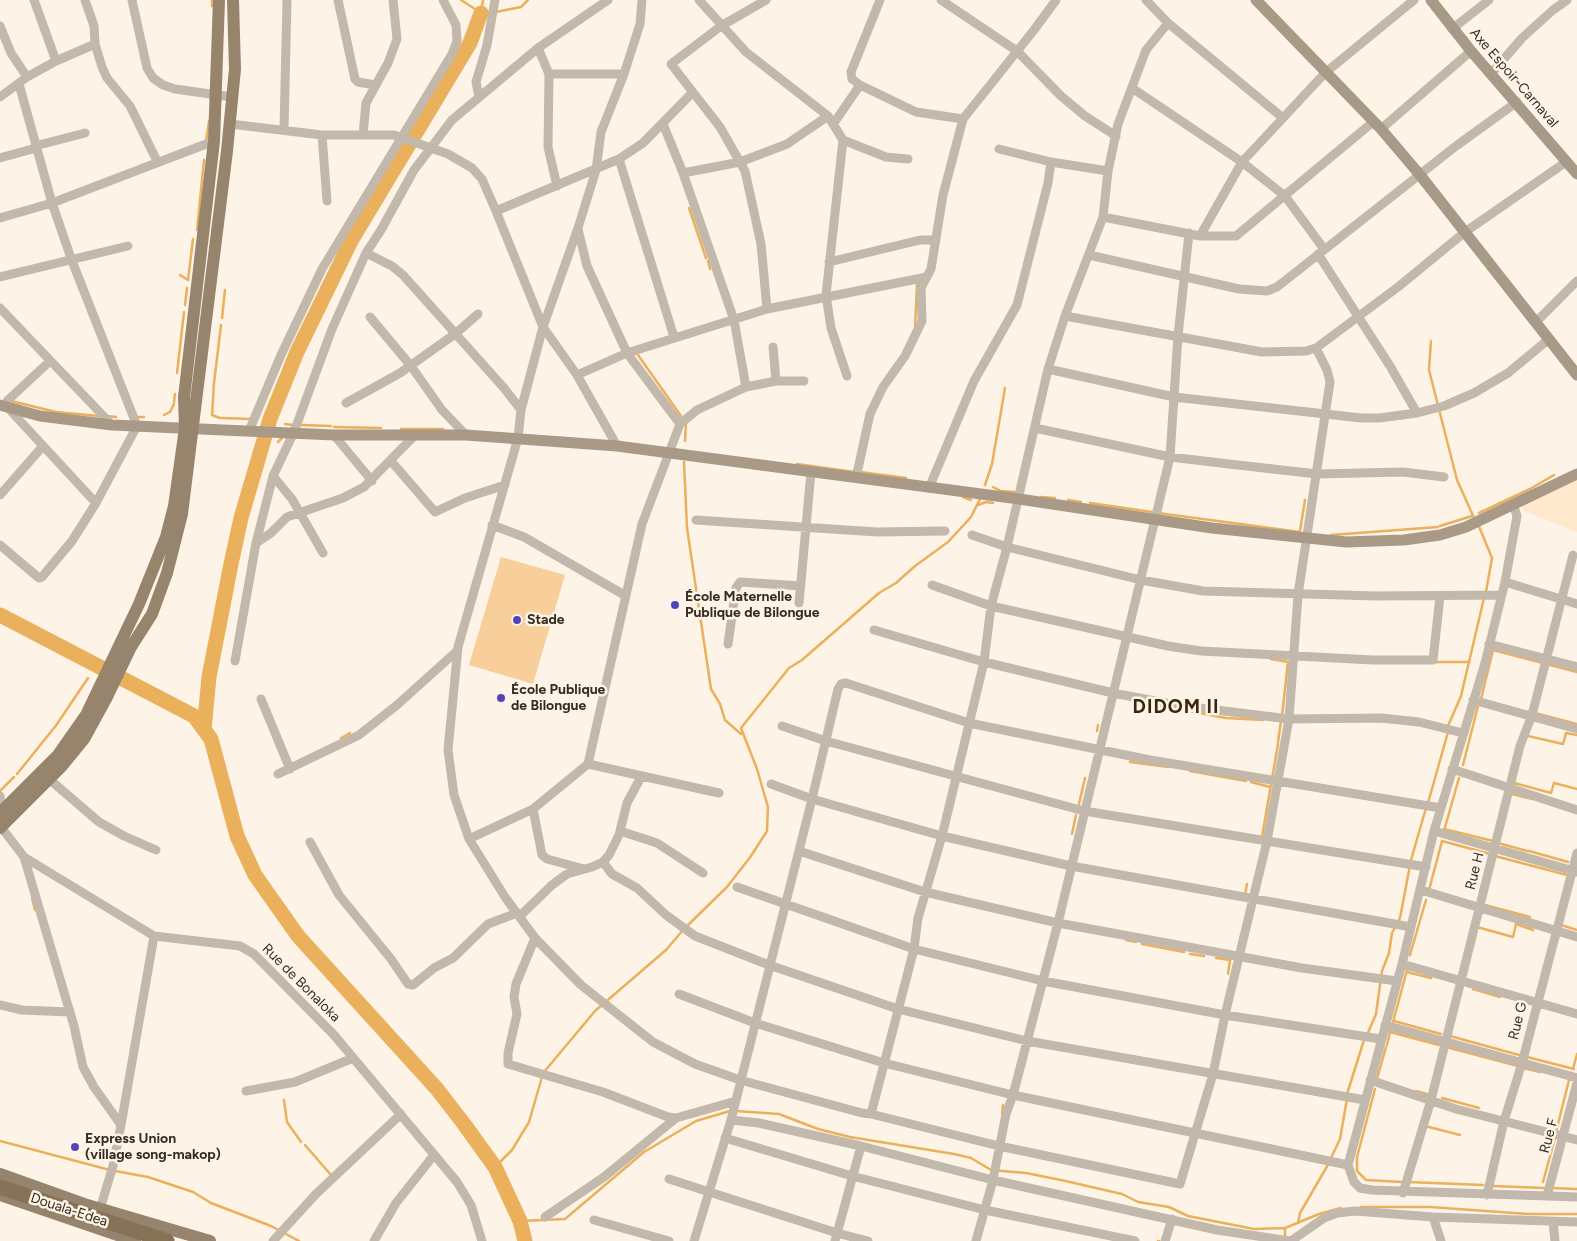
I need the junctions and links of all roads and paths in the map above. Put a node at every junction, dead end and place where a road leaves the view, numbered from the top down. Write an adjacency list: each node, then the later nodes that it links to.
1 (34, 0): 34 (street)
2 (85, 0): 28 (street)
3 (132, 0): 44 (street)
4 (219, 0): 44 (main road)
5 (233, 0): 47 (main road)
6 (288, 0): 56 (street)
7 (338, 0): 41 (street)
8 (393, 0): 41 (street)
9 (443, 0): 61 (street)
10 (495, 0): 48 (street)
11 (608, 0): 30 (street)
12 (642, 0): 37 (street)
13 (699, 0): 26 (street)
14 (763, 0): 26 (street)
15 (880, 0): 42 (street)
16 (941, 0): 31 (street)
17 (1146, 0): 24 (street)
18 (1256, 0): 35 (main road)
19 (1414, 0): 35 (street)
20 (1431, 0): 27 (main road, Axe Espoir-Carnaval)
21 (1489, 0): 27 (street)
22 (1567, 0): 38 (street)
23 (1051, 2): 31 (street)
24 (1168, 23): 43 (street); 50 (street)
25 (0, 26): 33 (street)
26 (720, 26): 45 (street); 52 (street)
27 (1452, 29): 32 (main road, Axe Espoir-Carnaval)
28 (95, 44): 34 (street); 70 (street)
29 (0, 45): 33 (street)
30 (538, 48): 36 (street); 48 (street)
31 (1017, 51): 51 (street); 60 (street)
32 (1471, 51): 38 (main road, Axe Espoir-Carnaval); 55 (street)
33 (11, 52): 39 (street)
34 (56, 61): 39 (street)
35 (1325, 73): 50 (street); 55 (main road)
36 (549, 74): 37 (street); 80 (street)
37 (624, 74): 75 (street)
38 (1491, 74): 49 (main road, Axe Espoir-Carnaval)
39 (27, 77): 40 (street)
40 (19, 84): 46 (street); 65 (street)
41 (375, 85): 59 (street)
42 (860, 85): 51 (street); 52 (street)
43 (1132, 88): 60 (street); 73 (street)
44 (216, 93): 47 (street); 63 (main road)
45 (692, 93): 54 (street); 71 (street)
46 (0, 97)
47 (232, 97): 53 (main road)
48 (479, 97): 64 (street)
49 (1517, 102): 74 (main road, Axe Espoir-Carnaval); 79 (street)
50 (1283, 118): 73 (street)
51 (963, 119): 91 (street)
52 (831, 120): 62 (street); 71 (street)
53 (230, 124): 56 (street); 138 (main road)
54 (663, 124): 68 (street); 77 (street)
55 (1377, 126): 79 (main road); 81 (street)
56 (284, 129): 58 (street)
57 (85, 133): 65 (street)
58 (322, 135): 59 (street); 82 (street)
59 (362, 135): 61 (street)
60 (1116, 136): 76 (street)
61 (405, 138): 64 (street); 140 (street)
62 (842, 140): 69 (street); 97 (street)
63 (214, 141): 70 (street); 138 (main road)
64 (427, 146): 84 (street); 94 (street)
65 (36, 147): 67 (street); 83 (street)
66 (999, 149): 72 (street)
67 (0, 158)
68 (619, 159): 75 (street); 114 (street)
69 (908, 159)
70 (158, 161): 83 (street)
71 (740, 162): 77 (street); 104 (street)
72 (1050, 162): 76 (street); 159 (street)
73 (1242, 162): 81 (street); 90 (street)
74 (1566, 162): 78 (main road, Axe Espoir-Carnaval); 88 (street)
75 (596, 170): 80 (street); 87 (street)
76 (1108, 171): 85 (street)
77 (683, 173): 109 (street)
78 (1577, 174)
79 (1420, 175): 88 (main road); 93 (street)
80 (557, 186): 84 (street)
81 (1285, 196): 90 (street); 93 (street)
82 (327, 202)
83 (52, 204): 86 (street); 96 (street)
84 (496, 211): 111 (street)
85 (1103, 217): 89 (street); 95 (street)
86 (0, 218)
87 (578, 228): 111 (street); 118 (street)
88 (1465, 232): 108 (street); 110 (main road)
89 (1189, 233): 90 (street); 100 (street)
90 (1200, 236)
91 (936, 240): 97 (street); 99 (street)
92 (128, 246): 96 (street)
93 (1321, 252): 100 (street); 108 (street)
94 (366, 253): 112 (street); 141 (street)
95 (1089, 255): 100 (street); 106 (street)
96 (72, 261): 98 (street); 137 (street)
97 (829, 262): 102 (street)
98 (0, 277)
99 (927, 277): 102 (street); 156 (street)
100 (1184, 278): 113 (street)
101 (1577, 281): 110 (street)
102 (826, 295): 104 (street); 124 (street)
103 (0, 308): 119 (street)
104 (767, 308): 109 (street)
105 (478, 314): 112 (street)
106 (1065, 316): 113 (street); 121 (street)
107 (370, 317): 120 (street)
108 (1358, 317): 117 (street); 134 (street)
109 (734, 320): 114 (street); 127 (street)
110 (1536, 322): 115 (main road)
111 (543, 327): 122 (street); 132 (street)
112 (455, 334): 120 (street); 132 (street)
113 (1178, 336): 117 (street); 129 (street)
114 (674, 338): 118 (street)
115 (1549, 339): 123 (main road); 134 (street)
116 (772, 347): 125 (street)
117 (1316, 348): 133 (street)
118 (627, 353): 122 (street); 135 (street)
119 (50, 361): 131 (street); 136 (street)
120 (411, 366): 130 (street); 144 (street)
121 (1048, 369): 129 (street); 139 (street)
122 (577, 375): 147 (street)
123 (1577, 375)
124 (847, 376)
125 (776, 381): 126 (street); 127 (street)
126 (804, 381)
127 (746, 387): 135 (street)
128 (0, 393): 131 (street)
129 (1174, 397): 133 (street); 149 (street)
130 (346, 403)
131 (6, 407): 136 (main road); 146 (street)
132 (521, 410): 145 (street)
133 (1325, 413): 134 (street); 152 (street)
134 (1417, 413)
135 (680, 424): 148 (street)
136 (112, 425): 137 (main road)
137 (137, 426): 138 (main road); 162 (street)
138 (189, 428): 140 (main road); 200 (main road)
139 (1036, 428): 149 (street); 161 (street)
140 (253, 431): 141 (main road)
141 (288, 432): 142 (main road); 154 (street)
142 (334, 434): 143 (main road); 157 (street)
143 (415, 435): 144 (main road); 150 (street)
144 (466, 435): 145 (main road)
145 (518, 438): 147 (main road); 158 (street)
146 (43, 446): 160 (street); 162 (street)
147 (617, 446): 148 (main road)
148 (668, 454): 151 (main road); 183 (street)
149 (1170, 457): 152 (street); 165 (street)
150 (391, 461): 157 (street); 158 (street)
151 (811, 472): 156 (main road); 168 (street)
152 (1317, 474): 155 (street); 171 (street)
153 (1577, 474): 163 (main road)
154 (273, 476): 164 (street); 172 (street)
155 (1444, 477)
156 (856, 478): 159 (main road)
157 (372, 480): 164 (street)
158 (504, 485): 167 (street)
159 (929, 488): 161 (main road)
160 (0, 494)
161 (1018, 499): 165 (main road); 174 (street)
162 (96, 503): 173 (street)
163 (1513, 504): 171 (main road); 178 (street)
164 (300, 512): 172 (street); 175 (street)
165 (1154, 519): 171 (main road); 177 (street)
166 (696, 520): 168 (street)
167 (492, 525): 183 (street); 193 (street)
168 (805, 527): 169 (street); 180 (street)
169 (945, 531)
170 (972, 534): 174 (street)
171 (1305, 540): 181 (street)
172 (256, 543): 196 (street)
173 (0, 545)
174 (1007, 547): 177 (street); 188 (street)
175 (322, 553)
176 (1573, 555): 185 (street, Rue H)
177 (1141, 580): 181 (street); 190 (street)
178 (1505, 582): 182 (street); 185 (street)
179 (932, 585): 188 (street)
180 (801, 586): 186 (street); 191 (street)
181 (1298, 595): 184 (street); 194 (street)
182 (1502, 595): 184 (street); 192 (street)
183 (626, 596): 211 (street)
184 (1440, 596): 194 (street)
185 (1562, 599): 187 (street); 195 (street, Rue H)
186 (799, 603)
187 (1577, 604)
188 (991, 606): 190 (street); 197 (street)
189 (874, 630): 197 (street)
190 (1126, 636): 194 (street); 199 (street)
191 (728, 644)
192 (1489, 644): 195 (street); 202 (street)
193 (457, 651): 212 (street); 232 (street)
194 (1294, 657): 204 (street)
195 (1547, 660): 198 (street); 203 (street, Rue H)
196 (235, 661)
197 (984, 662): 199 (street); 205 (street)
198 (1577, 667)
199 (1113, 693): 204 (street); 210 (street)
200 (102, 695): 217 (main road); 223 (main road)
201 (261, 699): 212 (street)
202 (1473, 700): 203 (street); 208 (street)
203 (1532, 715): 207 (street); 220 (street, Rue H)
204 (1289, 719): 208 (street); 218 (street)
205 (969, 722): 209 (street); 210 (street); 216 (street)
206 (782, 726): 209 (street)
207 (1577, 729)
208 (1463, 733): 213 (street)
209 (826, 741): 216 (street); 222 (street)
210 (1099, 749): 218 (street); 227 (street)
211 (588, 764): 215 (street); 225 (street)
212 (290, 768): 214 (street)
213 (1452, 769): 220 (street); 224 (street)
214 (278, 774)
215 (641, 777): 221 (street); 229 (street)
216 (957, 777): 227 (street); 231 (street)
217 (49, 779): 223 (main road); 235 (street)
218 (1278, 783): 224 (street); 233 (street)
219 (771, 784): 222 (street)
220 (1511, 787): 226 (street); 236 (street, Rue H)
221 (719, 793)
222 (812, 799): 231 (street); 237 (street)
223 (3, 808): 228 (main road)
224 (1441, 808): 230 (street)
225 (533, 809): 232 (street); 243 (street)
226 (1577, 810)
227 (1084, 811): 233 (street); 241 (street)
228 (0, 827): 239 (street, Rue de Bonaloka)
229 (620, 831): 240 (street); 245 (street)
230 (1434, 831): 236 (street); 242 (street)
231 (942, 836): 241 (street); 248 (street)
232 (469, 839): 252 (street)
233 (1267, 841): 242 (street); 249 (street)
234 (310, 842): 252 (street)
235 (156, 850)
236 (1494, 850): 244 (street); 251 (street, Rue H)
237 (799, 851): 248 (street); 250 (street)
238 (1577, 853): 244 (street, Rue G)
239 (24, 857): 256 (street, Rue de Bonaloka); 270 (street)
240 (602, 862): 243 (street); 262 (street)
241 (1071, 866): 249 (street); 253 (street)
242 (1426, 867): 247 (street)
243 (584, 869): 252 (street)
244 (1575, 871): 255 (street, Rue G)
245 (703, 873)
246 (737, 887): 250 (street)
247 (1421, 890): 251 (street); 254 (street)
248 (925, 892): 253 (street); 259 (street)
249 (1252, 899): 254 (street); 260 (street)
250 (785, 904): 259 (street); 262 (street)
251 (1480, 908): 255 (street); 265 (street, Rue H)
252 (518, 914): 258 (street)
253 (1058, 923): 260 (street); 263 (street)
254 (1411, 927): 261 (street)
255 (1556, 930): 257 (street); 267 (street, Rue G)
256 (154, 936): 278 (street, Rue de Bonaloka); 296 (street)
257 (1577, 937)
258 (535, 938): 283 (street); 293 (street)
259 (914, 949): 263 (street); 269 (street)
260 (1239, 956): 264 (street); 272 (street)
261 (1402, 964): 264 (street); 265 (street)
262 (769, 965): 269 (street); 273 (street)
263 (1043, 981): 272 (street); 276 (street)
264 (1397, 981): 274 (street)
265 (1460, 981): 267 (street); 277 (street, Rue H)
266 (679, 994): 273 (street)
267 (1537, 1004): 271 (street); 280 (street, Rue G)
268 (0, 1005): 270 (street)
269 (898, 1009): 276 (street); 279 (street)
270 (70, 1012): 296 (street)
271 (1577, 1014)
272 (1224, 1016): 275 (street); 281 (street)
273 (755, 1023): 279 (street); 283 (street)
274 (1385, 1026): 275 (street); 277 (street)
275 (1381, 1039): 284 (street)
276 (1027, 1041): 281 (street); 287 (street)
277 (1444, 1041): 280 (street); 289 (street, Rue H)
278 (353, 1058): 286 (street); 291 (street, Rue de Bonaloka)
279 (884, 1063): 287 (street); 292 (street)
280 (1522, 1063): 282 (street); 295 (street, Rue G)
281 (1213, 1074): 288 (street); 297 (street)
282 (1577, 1078)
283 (740, 1080): 290 (street); 292 (street)
284 (1370, 1080): 288 (street); 289 (street)
285 (1577, 1083): 298 (street, Rue F)
286 (246, 1092)
287 (1013, 1096): 297 (street); 302 (street)
288 (1365, 1100): 304 (street)
289 (1431, 1100): 295 (street); 311 (street, Rue H)
290 (736, 1101): 293 (street); 294 (street)
291 (401, 1114): 303 (street, Rue de Bonaloka); 328 (street)
292 (871, 1114): 302 (street)
293 (676, 1118): 318 (street)
294 (731, 1120): 299 (street); 301 (street)
295 (1504, 1121): 298 (street); 313 (street, Rue G)
296 (121, 1125): 316 (street)
297 (1194, 1133): 302 (street); 304 (street)
298 (1563, 1136): 300 (street); 314 (street, Rue F)
299 (726, 1138): 306 (street); 310 (street)
300 (1577, 1140)
301 (861, 1146): 306 (street); 308 (street)
302 (1000, 1146): 308 (street)
303 (434, 1155): 329 (street); 330 (street, Rue de Bonaloka)
304 (1348, 1165): 311 (street)
305 (0, 1174): 316 (main road)
306 (852, 1176): 317 (street); 324 (street)
307 (669, 1179): 310 (street)
308 (993, 1180): 317 (street); 320 (street)
309 (0, 1187): 326 (highway, Douala-Edea)
310 (709, 1191): 324 (street); 332 (street)
311 (1403, 1193): 313 (street)
312 (0, 1195): 325 (main road)
313 (1487, 1195): 314 (street)
314 (1547, 1196): 315 (street)
315 (1577, 1198)
316 (100, 1208): 327 (main road)
317 (985, 1210): 334 (street); 335 (street)
318 (545, 1217)
319 (1433, 1217): 322 (street); 337 (street); 338 (street)
320 (1172, 1219): 336 (street); 337 (street)
321 (594, 1220): 331 (street)
322 (1553, 1222): 323 (street); 339 (street)
323 (1577, 1222)
324 (836, 1237): 333 (street)
325 (135, 1241)
326 (167, 1241)
327 (210, 1241)
328 (273, 1241)
329 (374, 1241)
330 (482, 1241)
331 (669, 1241)
332 (694, 1241)
333 (868, 1241)
334 (976, 1241)
335 (1135, 1241)
336 (1165, 1241)
337 (1291, 1241)
338 (1441, 1241)
339 (1555, 1241)

